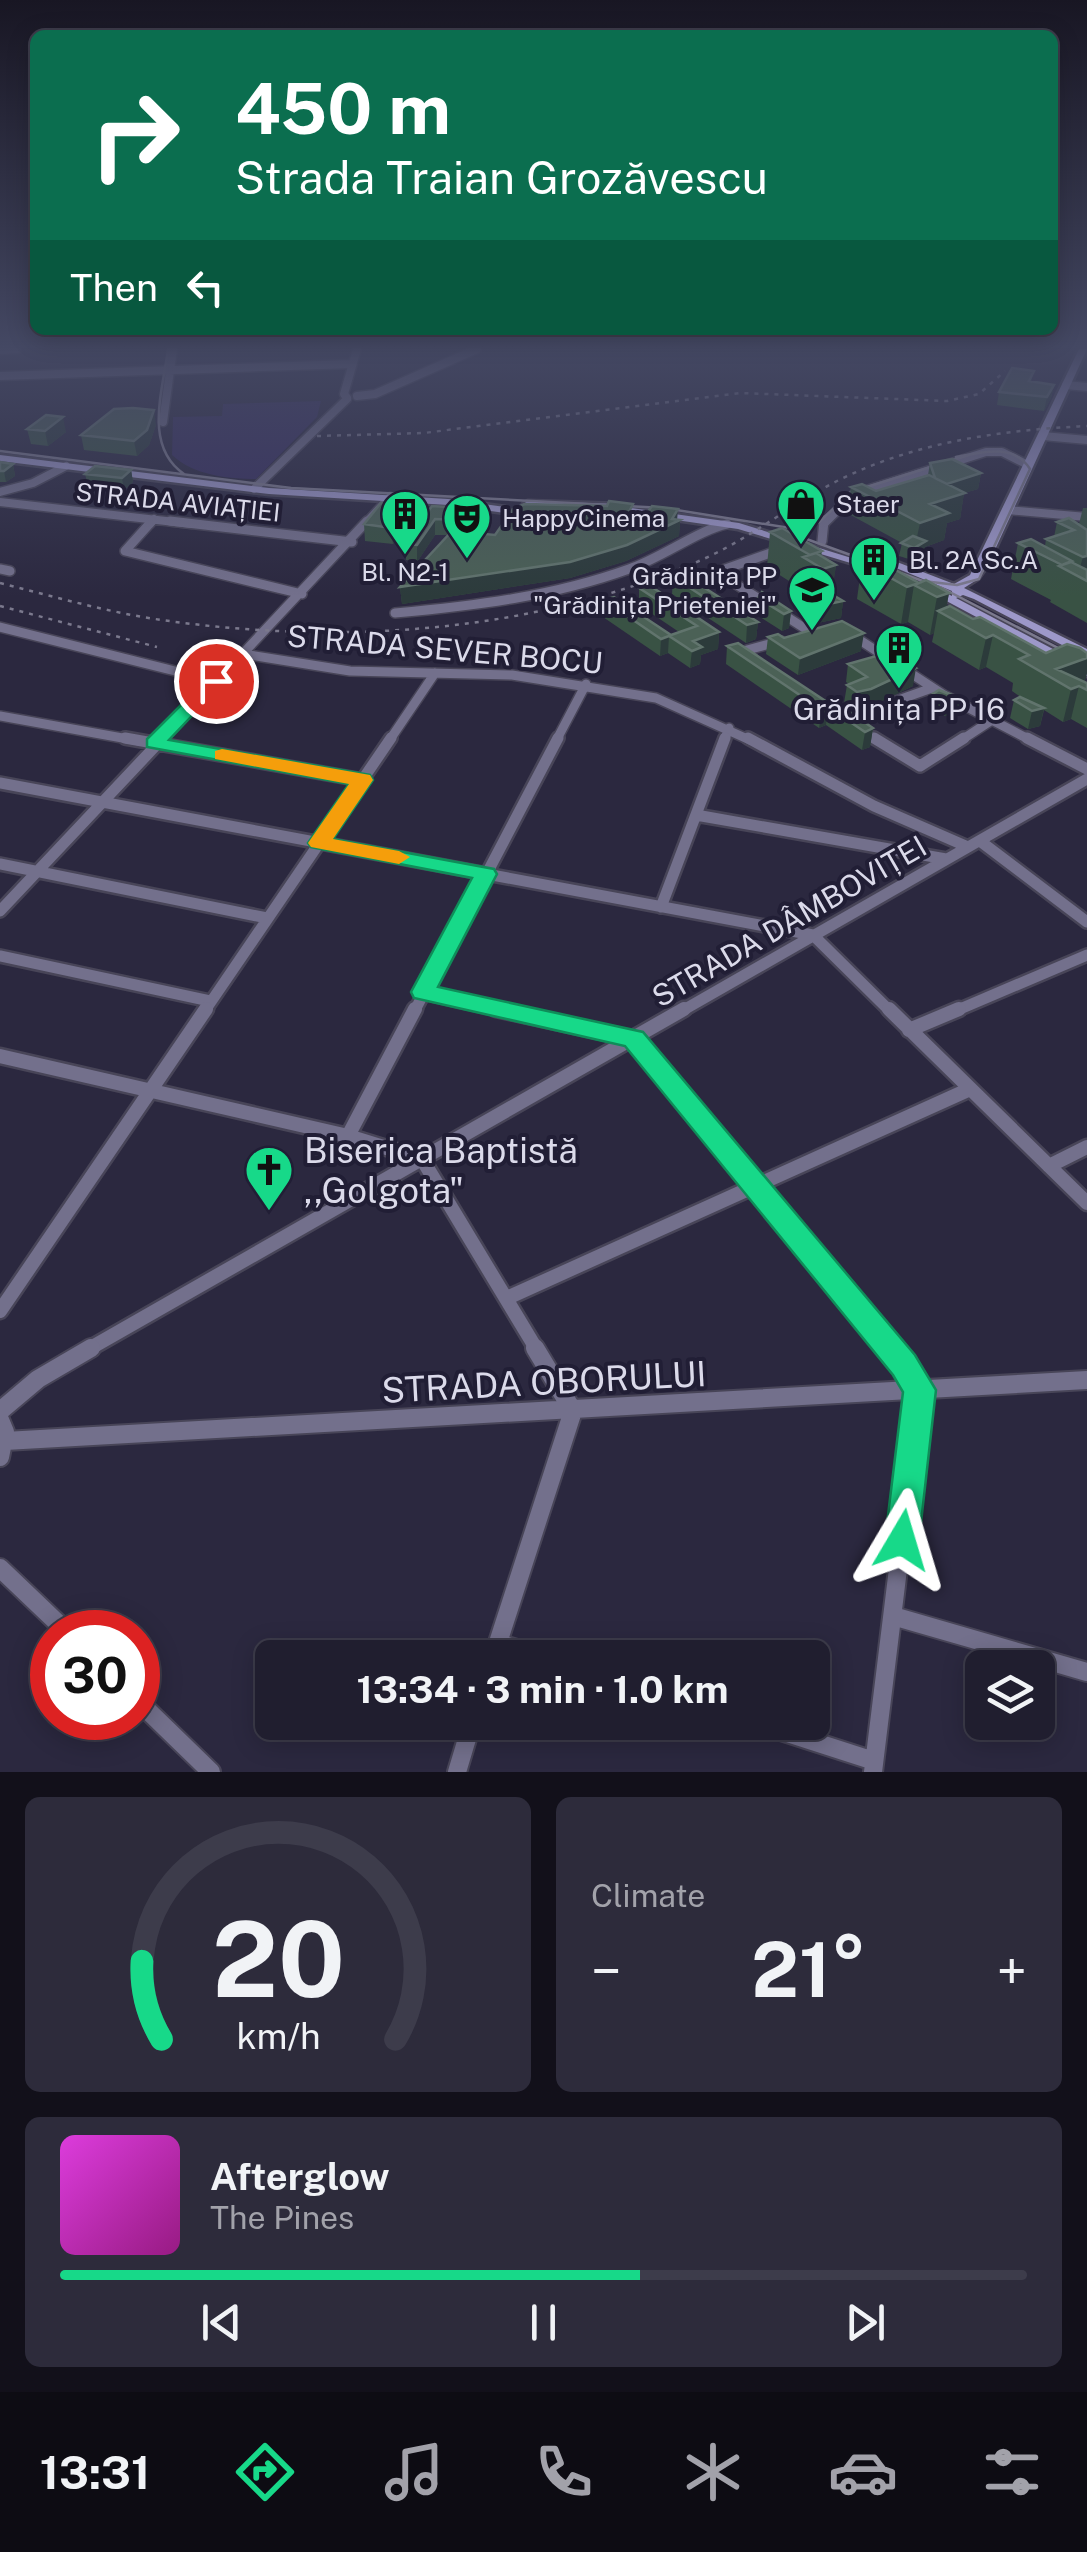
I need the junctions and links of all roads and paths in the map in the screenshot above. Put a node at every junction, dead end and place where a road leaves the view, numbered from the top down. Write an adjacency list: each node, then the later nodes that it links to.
1 (1045, 431): 6 (main road)
2 (313, 432): 8 (street)
3 (1048, 432): 4 (street)
4 (1087, 440)
5 (0, 458): 7 (main road)
6 (1028, 465): 13 (main road); 19 (street)
7 (66, 466): 8 (main road); 9 (street)
8 (254, 489): 10 (main road)
9 (0, 492)
10 (390, 497): 12 (main road); 20 (street)
11 (0, 502): 16 (street, STRADA AVIAȚIEI)
12 (531, 506): 17 (main road); 19 (main road)
13 (1007, 510): 14 (street); 22 (main road)
14 (1056, 518): 15 (street); 18 (street)
15 (1087, 518)
16 (154, 519): 20 (street, STRADA AVIAȚIEI); 24 (street)
17 (704, 524): 21 (main road); 27 (street)
18 (1067, 528)
19 (822, 541): 23 (main road)
20 (352, 542): 24 (street)
21 (800, 542): 25 (main road); 29 (street)
22 (982, 565): 23 (main road); 26 (main road)
23 (957, 588): 25 (main road); 26 (main road)
24 (302, 594): 30 (street)
25 (960, 604): 33 (main road)
26 (996, 606): 31 (main road)
27 (395, 612)
28 (2, 631): 35 (street)
29 (812, 633): 32 (street); 37 (street)
30 (242, 654): 34 (street, STRADA SEVER BOCU); 35 (street)
31 (1087, 654)
32 (766, 666)
33 (1087, 672)
34 (436, 673): 36 (street, STRADA SEVER BOCU); 45 (street)
35 (216, 681): 43 (street)
36 (586, 684): 42 (street, STRADA SEVER BOCU); 55 (street)
37 (932, 688): 38 (street); 40 (street)
38 (890, 704)
39 (0, 716): 43 (street)
40 (992, 720): 41 (street); 44 (street)
41 (852, 725)
42 (729, 728): 49 (street); 51 (street, STRADA SEVER BOCU)
43 (154, 743): 45 (street); 48 (street)
44 (1087, 769)
45 (362, 780): 50 (street)
46 (1087, 780): 51 (street, STRADA DÂMBOVIȚEI)
47 (0, 783): 48 (street)
48 (100, 802): 50 (street); 54 (street)
49 (696, 815): 52 (street); 56 (street)
50 (319, 843): 55 (street); 58 (street)
51 (974, 844): 52 (street, STRADA DÂMBOVIȚEI); 59 (street, STRADA SEVER BOCU)
52 (946, 859): 60 (street, STRADA DÂMBOVIȚEI)
53 (0, 864): 54 (street)
54 (36, 871): 57 (street); 58 (street)
55 (486, 874): 56 (street); 63 (street)
56 (661, 907): 60 (street)
57 (0, 911)
58 (267, 918): 64 (street)
59 (1087, 922)
60 (813, 935): 65 (street); 66 (street, STRADA DÂMBOVIȚEI)
61 (1087, 955): 65 (street)
62 (0, 956): 64 (street)
63 (423, 992): 66 (street); 70 (street)
64 (210, 1001): 68 (street)
65 (910, 1030): 69 (street)
66 (634, 1039): 72 (street, STRADA DÂMBOVIȚEI); 74 (street)
67 (0, 1056): 68 (street)
68 (150, 1090): 70 (street); 77 (street)
69 (970, 1090): 73 (street); 74 (street)
70 (348, 1136): 72 (street)
71 (1087, 1147): 73 (street)
72 (422, 1159): 76 (street); 80 (street, STRADA DÂMBOVIȚEI)
73 (1049, 1166): 75 (street)
74 (758, 1186): 76 (street); 79 (street)
75 (1087, 1203)
76 (507, 1298): 81 (street)
77 (0, 1311)
78 (1087, 1380): 79 (street, STRADA OBORULUI)
79 (920, 1390): 81 (street, STRADA OBORULUI); 86 (street)
80 (0, 1411)
81 (572, 1411): 83 (street, STRADA OBORULUI); 87 (street)
82 (0, 1420): 83 (street)
83 (2, 1449)
84 (0, 1568): 85 (street)
85 (44, 1610)
86 (893, 1616): 88 (street); 92 (street)
87 (498, 1640)
88 (1087, 1672)
89 (160, 1722): 93 (street)
90 (466, 1740): 94 (street)
91 (802, 1740): 92 (street)
92 (874, 1766)
93 (211, 1772)
94 (456, 1772)

